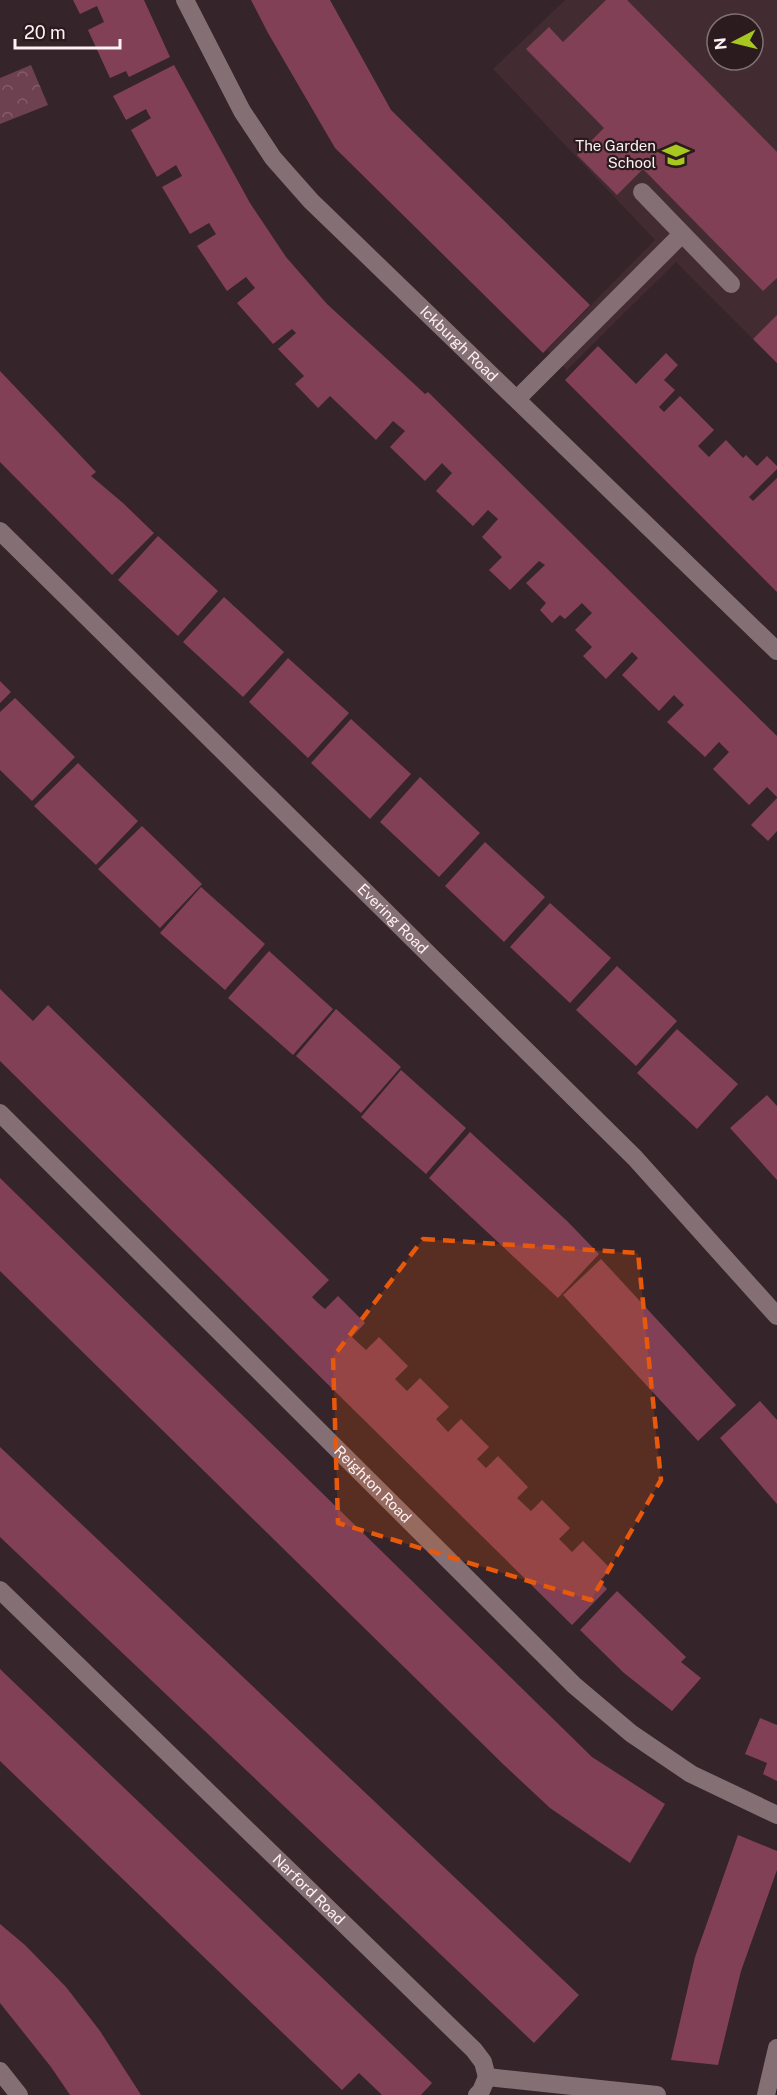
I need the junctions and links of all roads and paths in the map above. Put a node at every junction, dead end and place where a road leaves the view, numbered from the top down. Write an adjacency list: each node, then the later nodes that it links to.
1 (185, 0): 5 (street, Ickburgh Road)
2 (642, 192): 3 (street)
3 (682, 234): 4 (street); 5 (street)
4 (731, 284)
5 (517, 399): 7 (street, Ickburgh Road)
6 (0, 531): 9 (street, Evering Road)
7 (777, 651)
8 (0, 1113): 11 (street, Reighton Road)
9 (777, 1316)
10 (0, 1590): 14 (street, Narford Road)
11 (777, 1815)
12 (777, 2048): 18 (street)
13 (0, 2071): 15 (street)
14 (487, 2077): 16 (street); 17 (street)
15 (19, 2095)
16 (477, 2095)
17 (657, 2095)
18 (766, 2095)

